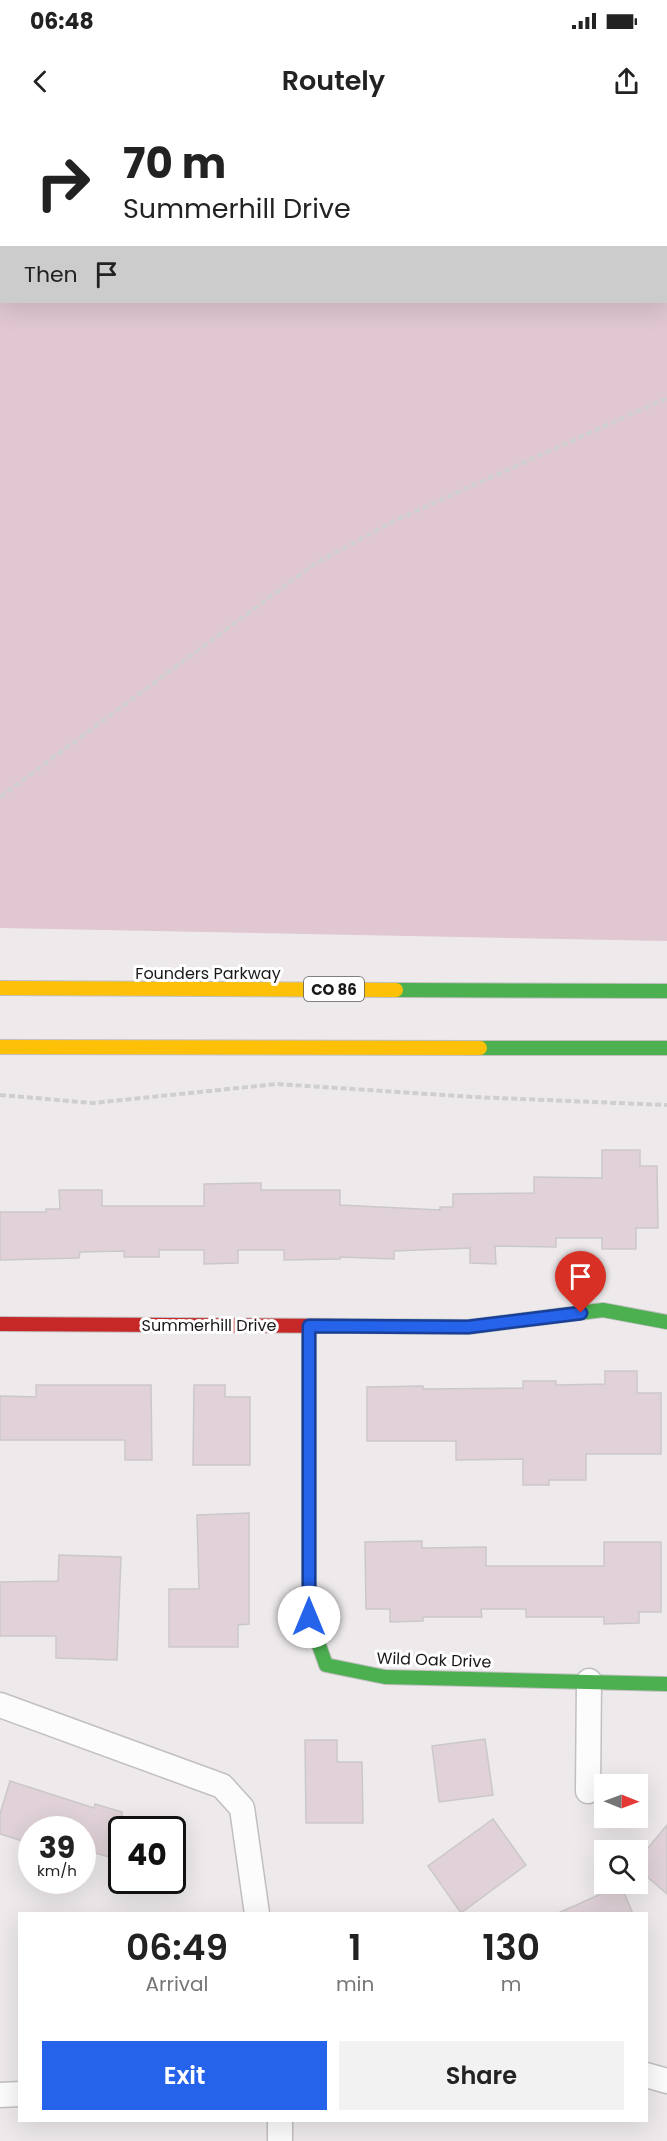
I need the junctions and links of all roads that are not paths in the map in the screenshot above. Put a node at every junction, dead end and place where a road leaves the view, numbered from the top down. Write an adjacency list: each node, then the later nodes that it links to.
1 (0, 988): 2 (main road, Founders Parkway / CO 86)
2 (667, 991)
3 (0, 1047): 4 (main road)
4 (667, 1048)
5 (667, 1322): 7 (main road, Summerhill Drive)
6 (0, 1324): 7 (main road, Summerhill Drive)
7 (309, 1326): 8 (main road, Wild Oak Drive)
8 (589, 1681): 9 (main road, Wild Oak Drive); 11 (street)
9 (667, 1684)
10 (0, 1705): 12 (street)
11 (588, 1791)
12 (257, 1912)
13 (648, 2076): 14 (street)
14 (667, 2081)
15 (18, 2094): 16 (street)
16 (0, 2096)
17 (280, 2122): 18 (street)
18 (280, 2141)

